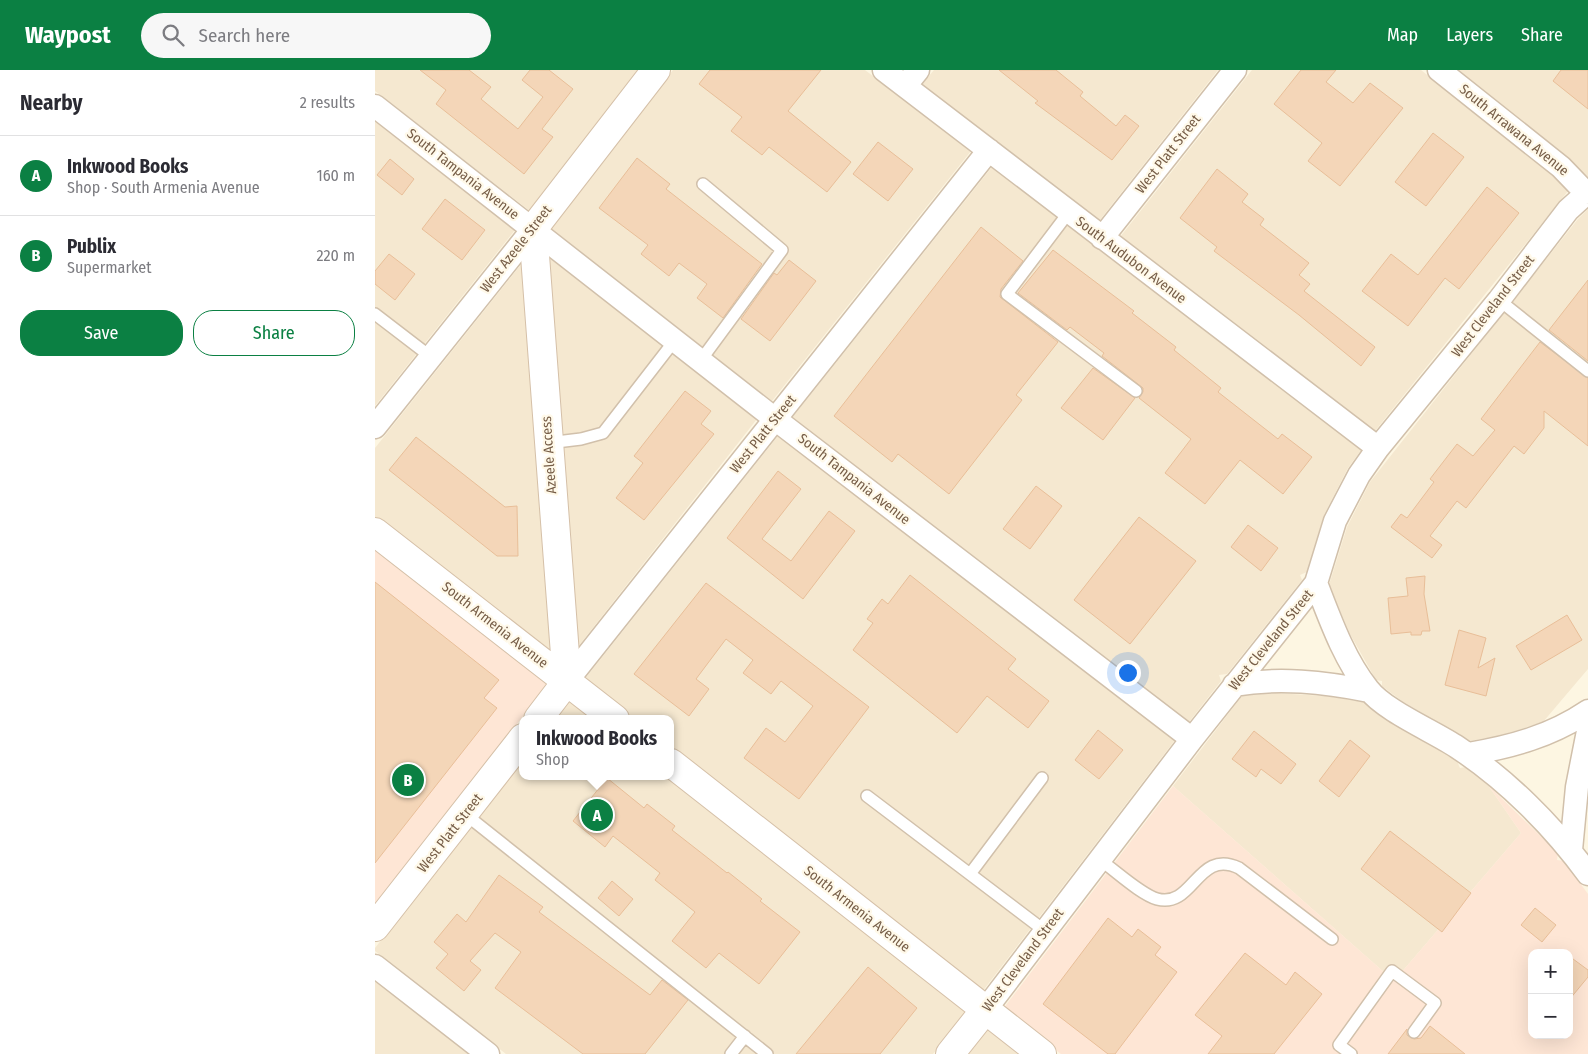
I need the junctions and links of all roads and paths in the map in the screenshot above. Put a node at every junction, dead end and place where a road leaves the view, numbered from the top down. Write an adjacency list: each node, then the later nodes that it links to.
1 (656, 70): 11 (main road, West Azeele Street)
2 (884, 70): 5 (street, South Audubon Avenue)
3 (1235, 70): 12 (street, West Platt Street)
4 (1439, 70): 9 (street, South Arrawana Avenue)
5 (911, 78): 7 (street, South Audubon Avenue)
6 (375, 106): 11 (street, South Tampania Avenue)
7 (989, 150): 10 (street, South Audubon Avenue); 20 (street, West Platt Street)
8 (703, 184): 17 (lane)
9 (1587, 192): 13 (street, West Cleveland Street)
10 (1069, 212): 12 (street, South Audubon Avenue); 19 (lane)
11 (533, 229): 15 (street, South Tampania Avenue); 16 (street, West Azeele Street); 22 (main road, Azeele Access)
12 (1102, 238): 23 (street, South Audubon Avenue)
13 (1499, 300): 18 (lane); 23 (street, West Cleveland Street)
14 (375, 314): 16 (lane)
15 (675, 340): 17 (street, South Tampania Avenue); 22 (lane)
16 (431, 357): 21 (street, West Azeele Street)
17 (701, 360): 20 (street, South Tampania Avenue)
18 (1588, 371)
19 (1136, 391)
20 (775, 419): 26 (street, West Platt Street); 33 (street, South Tampania Avenue)
21 (375, 427)
22 (547, 443): 26 (main road, Azeele Access)
23 (1378, 448): 25 (street, West Cleveland Street)
24 (375, 532): 26 (main road, South Armenia Avenue)
25 (1316, 583): 27 (street, West Cleveland Street); 28 (street)
26 (567, 681): 30 (main road, West Platt Street); 31 (main road, South Armenia Avenue)
27 (1235, 685): 28 (street); 33 (street, West Cleveland Street)
28 (1369, 691): 35 (street)
29 (1588, 711): 35 (street)
30 (541, 715)
31 (610, 715)
32 (1588, 731): 40 (street)
33 (1192, 739): 41 (street, West Cleveland Street)
34 (519, 743): 39 (main road, West Platt Street)
35 (1468, 754): 40 (street)
36 (674, 765): 48 (main road, South Armenia Avenue)
37 (1042, 778): 42 (lane)
38 (867, 796): 42 (lane)
39 (465, 814): 44 (main road, West Platt Street); 50 (lane)
40 (1571, 850): 43 (street)
41 (1100, 860): 45 (street, West Cleveland Street); 46 (lane)
42 (970, 874): 45 (lane)
43 (1588, 874)
44 (375, 927)
45 (1045, 931): 48 (street, West Cleveland Street)
46 (1332, 939)
47 (375, 966): 51 (street)
48 (985, 1010): 54 (main road, West Cleveland Street); 55 (main road, South Armenia Avenue)
49 (1414, 1032): 56 (lane)
50 (745, 1036): 52 (lane); 53 (lane)
51 (488, 1054)
52 (731, 1054)
53 (767, 1054)
54 (950, 1054)
55 (1043, 1054)
56 (1351, 1054)

